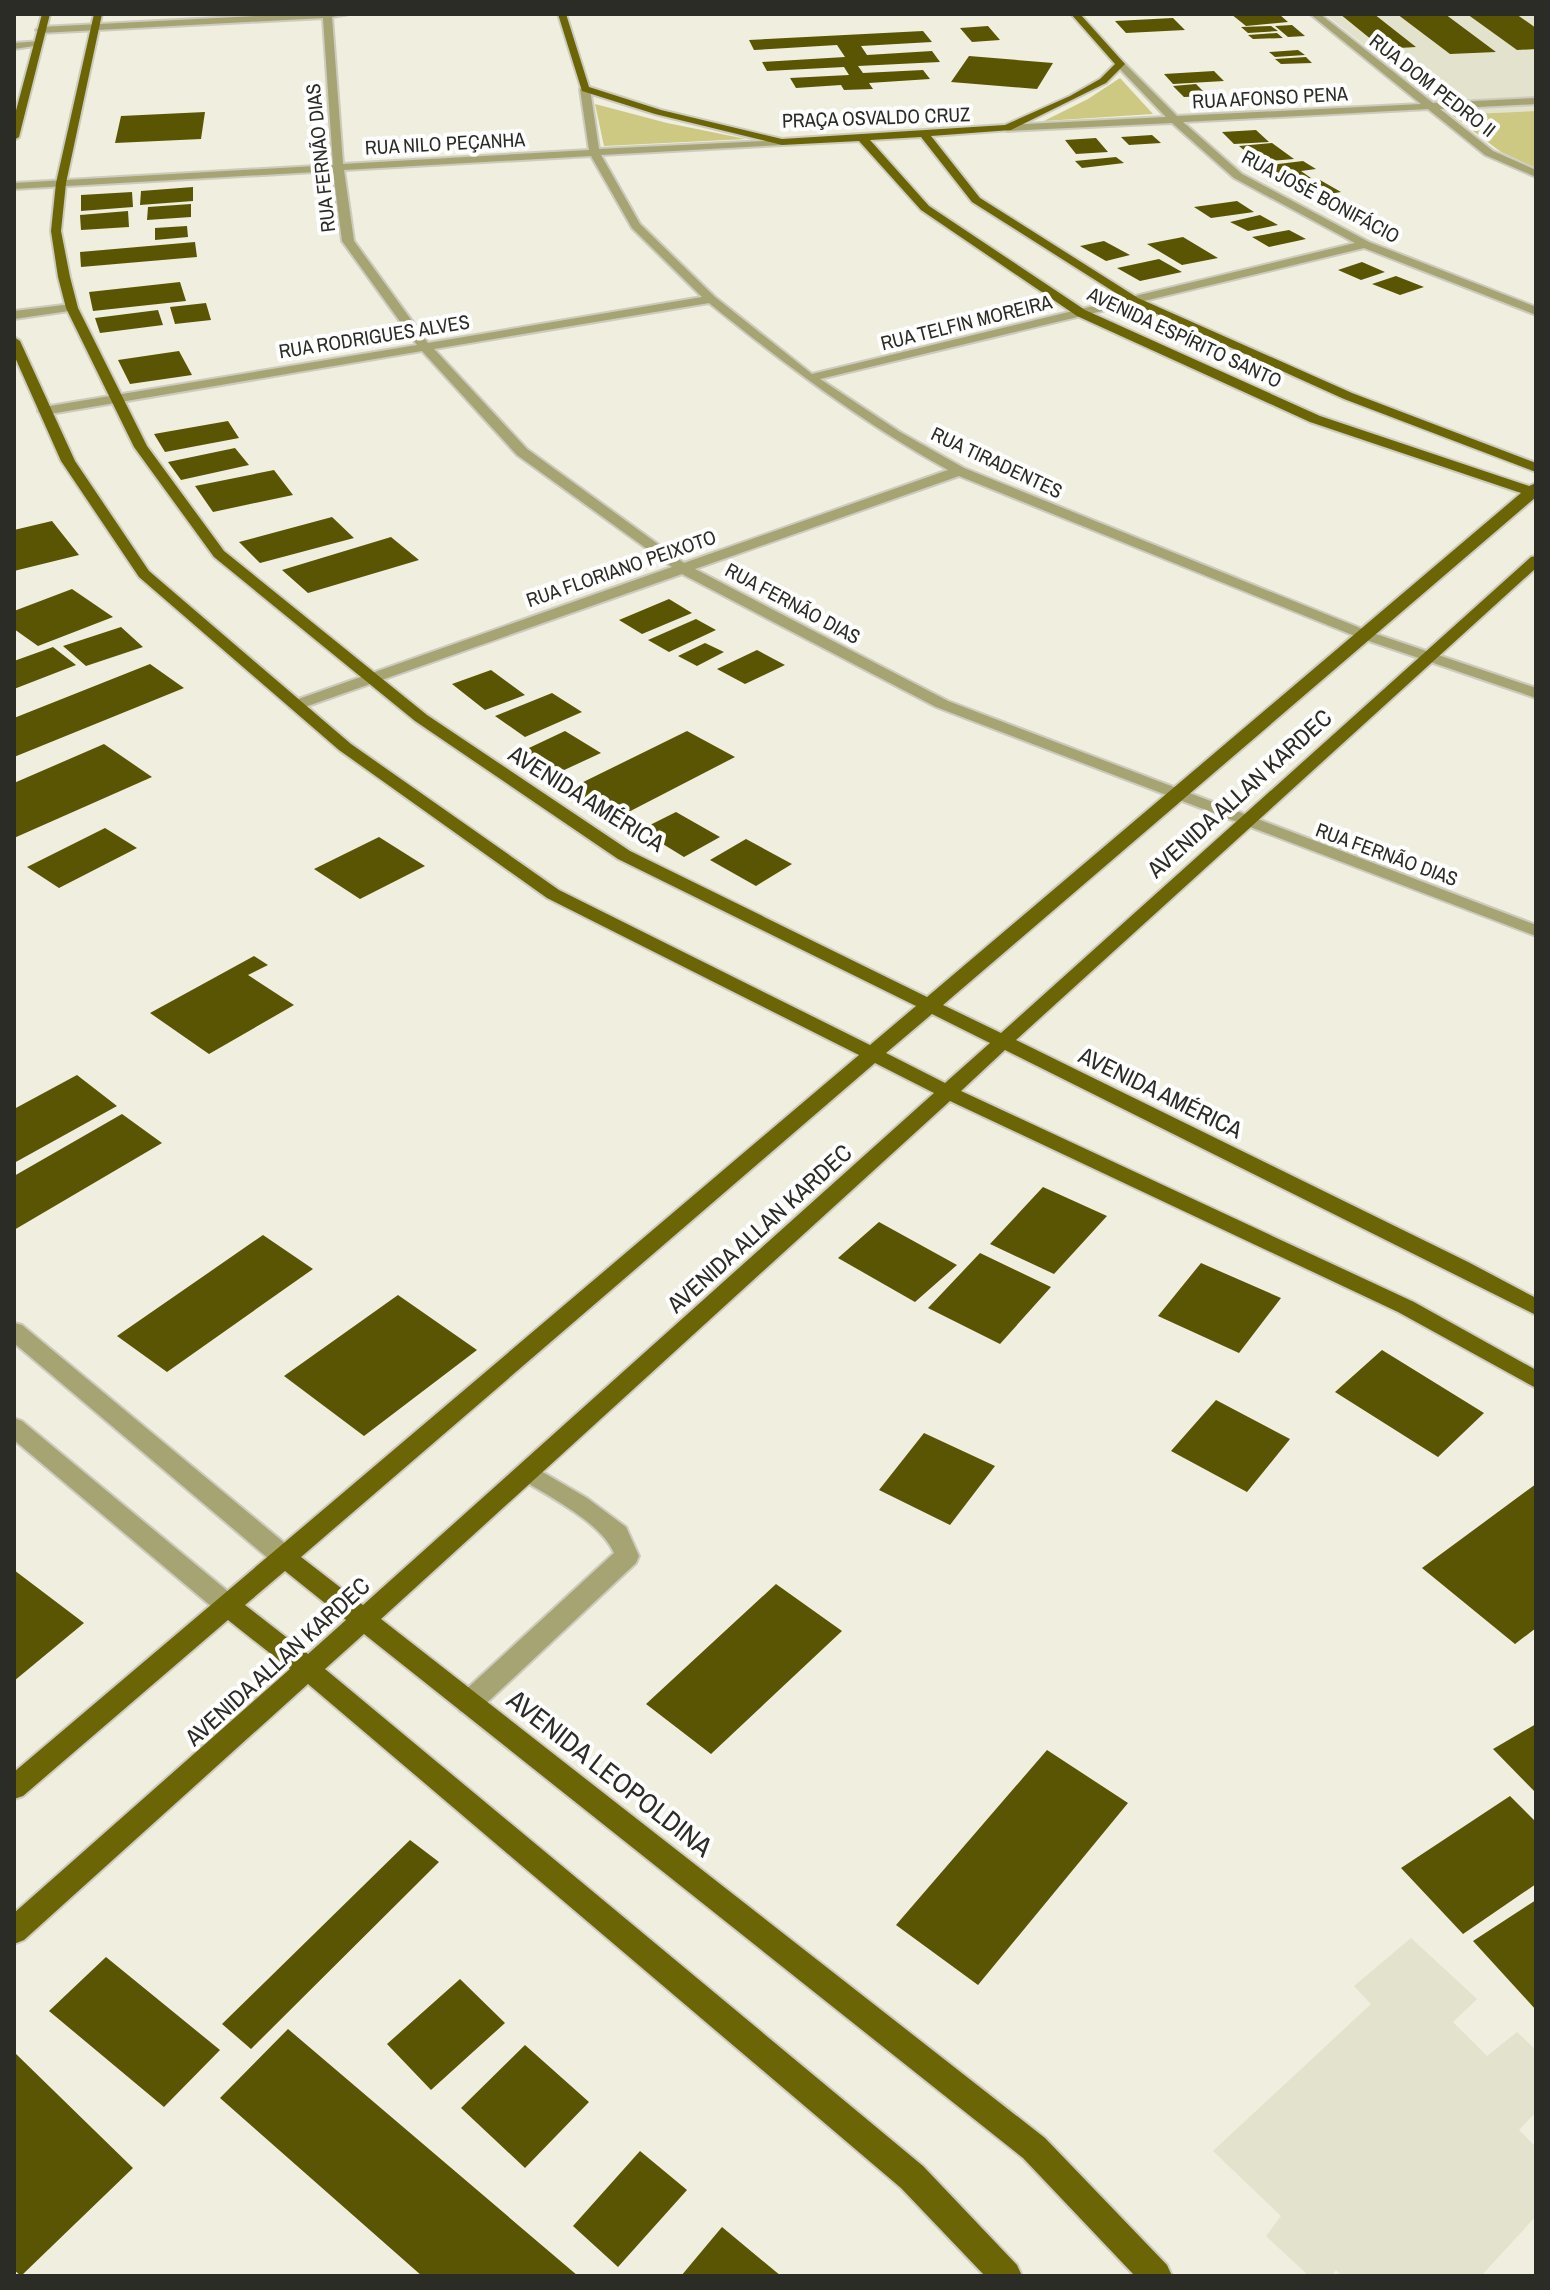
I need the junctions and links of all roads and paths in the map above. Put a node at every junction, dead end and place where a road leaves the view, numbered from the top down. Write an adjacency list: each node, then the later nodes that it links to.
1 (46, 14): 8 (main road)
2 (327, 14): 3 (street); 7 (street); 22 (street, RUA FERNÃO DIAS)
3 (345, 14)
4 (562, 14): 12 (main road)
5 (1075, 14): 11 (main road)
6 (1314, 14): 14 (street, RUA DOM PEDRO II)
7 (97, 21): 8 (street); 24 (main road, AVENIDA AMÉRICA)
8 (41, 30): 9 (main road)
9 (38, 43): 10 (street); 18 (main road)
10 (14, 46)
11 (1120, 64): 15 (street, RUA JOSÉ BONIFÁCIO); 16 (main road, PRAÇA OSVALDO CRUZ)
12 (585, 89): 20 (main road, PRAÇA OSVALDO CRUZ); 21 (street, RUA TIRADENTES)
13 (1536, 101): 14 (street, RUA AFONSO PENA)
14 (1431, 107): 15 (street, RUA AFONSO PENA); 23 (street, RUA DOM PEDRO II)
15 (1174, 119): 16 (street, RUA AFONSO PENA); 26 (street, RUA JOSÉ BONIFÁCIO)
16 (1007, 128): 17 (main road, PRAÇA OSVALDO CRUZ)
17 (925, 135): 19 (main road, PRAÇA OSVALDO CRUZ); 28 (main road, AVENIDA ESPÍRITO SANTO)
18 (14, 137)
19 (862, 138): 20 (main road, PRAÇA OSVALDO CRUZ); 32 (main road, AVENIDA ESPÍRITO SANTO)
20 (782, 142): 21 (street, RUA NILO PEÇANHA)
21 (594, 152): 22 (street, RUA NILO PEÇANHA); 27 (street, RUA TIRADENTES)
22 (338, 167): 24 (street, RUA NILO PEÇANHA); 35 (street, RUA FERNÃO DIAS)
23 (1536, 174)
24 (61, 183): 25 (street, RUA NILO PEÇANHA); 29 (main road, AVENIDA AMÉRICA)
25 (14, 186)
26 (1365, 244): 28 (street, RUA TELFIN MOREIRA); 31 (street, RUA JOSÉ BONIFÁCIO)
27 (711, 299): 35 (street, RUA RODRIGUES ALVES); 36 (street, RUA TIRADENTES)
28 (1134, 300): 32 (street, RUA TELFIN MOREIRA); 39 (main road, AVENIDA ESPÍRITO SANTO)
29 (70, 301): 30 (street); 33 (street); 37 (main road, AVENIDA AMÉRICA)
30 (14, 302)
31 (1536, 311)
32 (1081, 313): 36 (street, RUA TELFIN MOREIRA); 41 (main road, AVENIDA ESPÍRITO SANTO)
33 (14, 315)
34 (14, 341): 38 (main road)
35 (425, 347): 37 (street, RUA RODRIGUES ALVES); 43 (street, RUA FERNÃO DIAS)
36 (810, 378): 40 (street, RUA TIRADENTES)
37 (115, 399): 38 (street, RUA RODRIGUES ALVES); 46 (main road, AVENIDA AMÉRICA)
38 (44, 411): 48 (main road)
39 (1536, 468)
40 (959, 471): 43 (street, RUA FLORIANO PEIXOTO); 44 (street, RUA TIRADENTES)
41 (1534, 491): 44 (main road, AVENIDA ALLAN KARDEC)
42 (1536, 560): 45 (main road, AVENIDA ALLAN KARDEC)
43 (682, 568): 46 (street, RUA FLORIANO PEIXOTO); 49 (street, RUA FERNÃO DIAS)
44 (1365, 635): 45 (street, RUA TIRADENTES); 49 (main road, AVENIDA ALLAN KARDEC)
45 (1427, 657): 47 (street, RUA TIRADENTES); 50 (main road, AVENIDA ALLAN KARDEC)
46 (371, 677): 48 (street, RUA FLORIANO PEIXOTO); 52 (main road, AVENIDA AMÉRICA)
47 (1536, 693)
48 (296, 705): 54 (main road)
49 (1177, 795): 50 (street, RUA FERNÃO DIAS); 52 (main road, AVENIDA ALLAN KARDEC)
50 (1246, 822): 51 (street, RUA FERNÃO DIAS); 53 (main road, AVENIDA ALLAN KARDEC)
51 (1536, 931)
52 (930, 1008): 53 (main road, AVENIDA AMÉRICA); 54 (main road, AVENIDA ALLAN KARDEC)
53 (1004, 1041): 55 (main road, AVENIDA ALLAN KARDEC); 56 (main road, AVENIDA AMÉRICA)
54 (872, 1054): 55 (main road); 61 (main road, AVENIDA ALLAN KARDEC)
55 (948, 1092): 58 (main road); 60 (main road, AVENIDA ALLAN KARDEC)
56 (1536, 1307)
57 (14, 1331): 61 (street, AVENIDA LEOPOLDINA)
58 (1536, 1380)
59 (14, 1427): 62 (street)
60 (527, 1472): 63 (main road, AVENIDA ALLAN KARDEC); 65 (street)
61 (284, 1557): 62 (main road, AVENIDA ALLAN KARDEC); 63 (main road, AVENIDA LEOPOLDINA)
62 (227, 1605): 64 (main road); 66 (main road, AVENIDA ALLAN KARDEC)
63 (363, 1620): 64 (main road, AVENIDA ALLAN KARDEC); 65 (main road, AVENIDA LEOPOLDINA)
64 (307, 1668): 67 (main road, AVENIDA ALLAN KARDEC); 68 (main road)
65 (469, 1703): 69 (main road, AVENIDA LEOPOLDINA)
66 (14, 1788)
67 (14, 1931)
68 (1006, 2276)
69 (1156, 2276)

